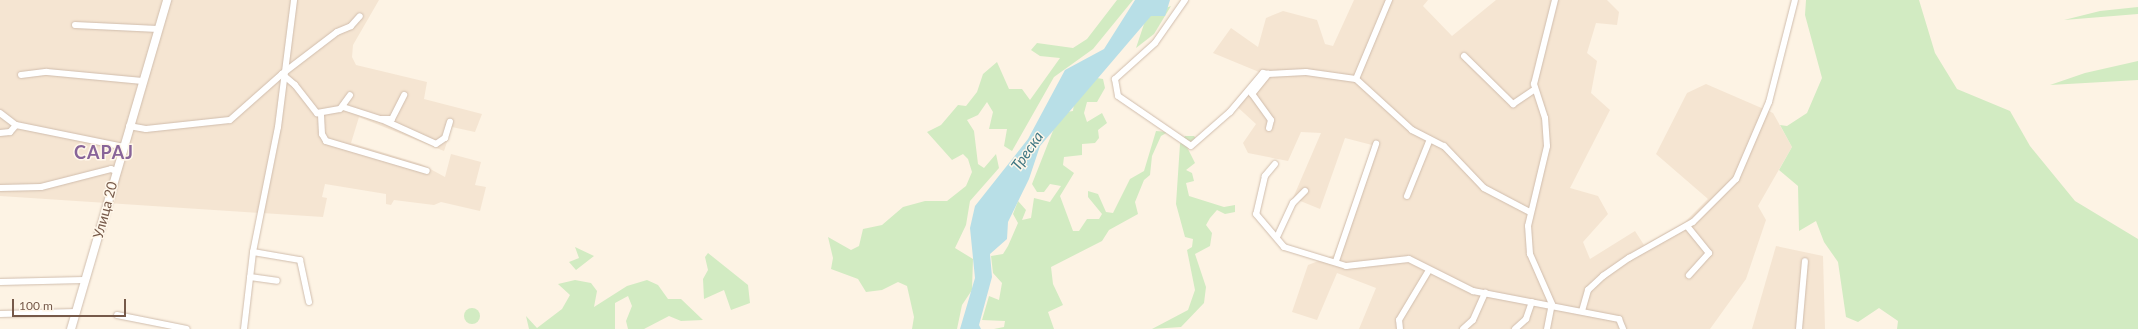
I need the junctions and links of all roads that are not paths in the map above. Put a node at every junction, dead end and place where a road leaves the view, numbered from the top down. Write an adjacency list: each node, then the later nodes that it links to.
1 (167, 0): 9 (street, Улица 20)
2 (294, 0): 11 (street)
3 (1185, 0): 12 (street)
4 (1389, 0): 14 (street)
5 (1555, 0): 16 (street)
6 (1795, 0): 38 (street)
7 (360, 16): 11 (street)
8 (75, 25): 9 (street)
9 (158, 29): 15 (street, Улица 20)
10 (1464, 56): 16 (street)
11 (282, 74): 21 (street); 25 (street); 40 (street)
12 (1268, 74): 14 (street); 26 (street)
13 (21, 75): 15 (street)
14 (1356, 79): 28 (street)
15 (143, 81): 25 (street, Улица 20)
16 (1534, 90): 37 (street)
17 (350, 95): 19 (street)
18 (404, 95): 22 (street)
19 (343, 107): 21 (street); 22 (street)
20 (0, 113): 24 (street)
21 (321, 115): 33 (street)
22 (381, 119): 23 (street)
23 (450, 122)
24 (16, 125): 27 (street); 30 (street)
25 (129, 126): 30 (street, Улица 20)
26 (1269, 128)
27 (0, 133)
28 (1430, 138): 36 (street); 37 (street)
29 (1376, 144): 41 (street)
30 (124, 147): 32 (street, Улица 20)
31 (1275, 164): 39 (street)
32 (116, 171): 34 (street); 46 (street, Улица 20)
33 (427, 171)
34 (0, 188)
35 (1305, 192): 39 (street)
36 (1407, 196)
37 (1530, 212): 52 (street)
38 (1687, 226): 44 (street); 53 (street)
39 (1277, 237): 41 (street)
40 (253, 252): 45 (street); 50 (street)
41 (1336, 261): 43 (street)
42 (1805, 261): 65 (street)
43 (1429, 270): 49 (street); 60 (street)
44 (1689, 275)
45 (250, 277): 48 (street); 59 (street)
46 (84, 280): 47 (street); 54 (street, Улица 20)
47 (0, 282)
48 (277, 282)
49 (1485, 293): 51 (street); 61 (street)
50 (309, 302)
51 (1532, 302): 52 (street); 62 (street)
52 (1552, 304): 53 (street); 63 (street)
53 (1582, 311): 64 (street)
54 (76, 312): 55 (street); 57 (street, Улица 20)
55 (0, 314)
56 (117, 314): 58 (street)
57 (71, 329)
58 (187, 329)
59 (244, 329)
60 (1400, 329)
61 (1463, 329)
62 (1515, 329)
63 (1547, 329)
64 (1623, 329)
65 (1799, 329)

